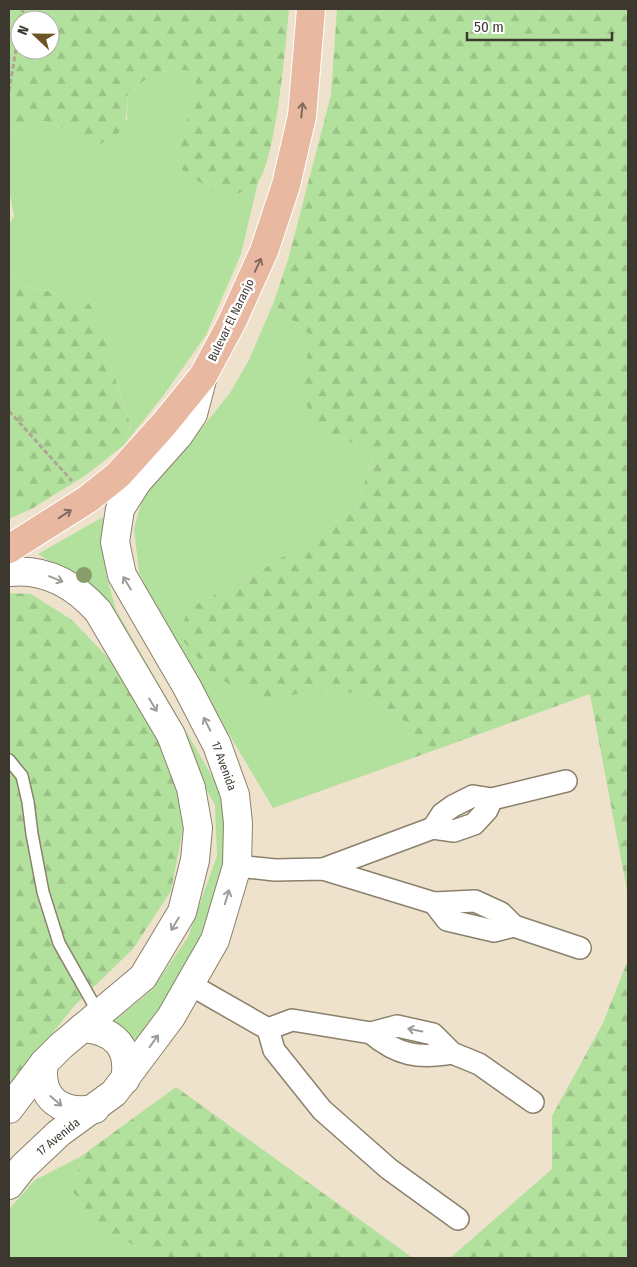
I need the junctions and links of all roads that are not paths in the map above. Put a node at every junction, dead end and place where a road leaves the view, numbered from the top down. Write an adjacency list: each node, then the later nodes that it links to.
1 (311, 9): 2 (main road, Bulevar El Naranjo, one-way to 1)
2 (203, 376): 3 (main road, Bulevar El Naranjo, one-way to 2); 7 (main road, 17 Avenida, one-way to 2)
3 (9, 549)
4 (9, 572): 11 (main road, one-way to 11)
5 (9, 760): 11 (lane)
6 (566, 781): 8 (street)
7 (237, 866): 8 (street); 10 (main road, 17 Avenida, one-way to 7)
8 (323, 870): 9 (street)
9 (580, 948)
10 (191, 985): 12 (street); 14 (main road, 17 Avenida, one-way to 10)
11 (91, 1021): 13 (main road); 14 (main road)
12 (268, 1029): 15 (street); 19 (street)
13 (44, 1063): 16 (main road, one-way to 16); 17 (main road)
14 (125, 1080): 16 (main road, 17 Avenida)
15 (534, 1102)
16 (95, 1109): 18 (main road, 17 Avenida)
17 (9, 1110)
18 (9, 1185)
19 (458, 1219)

